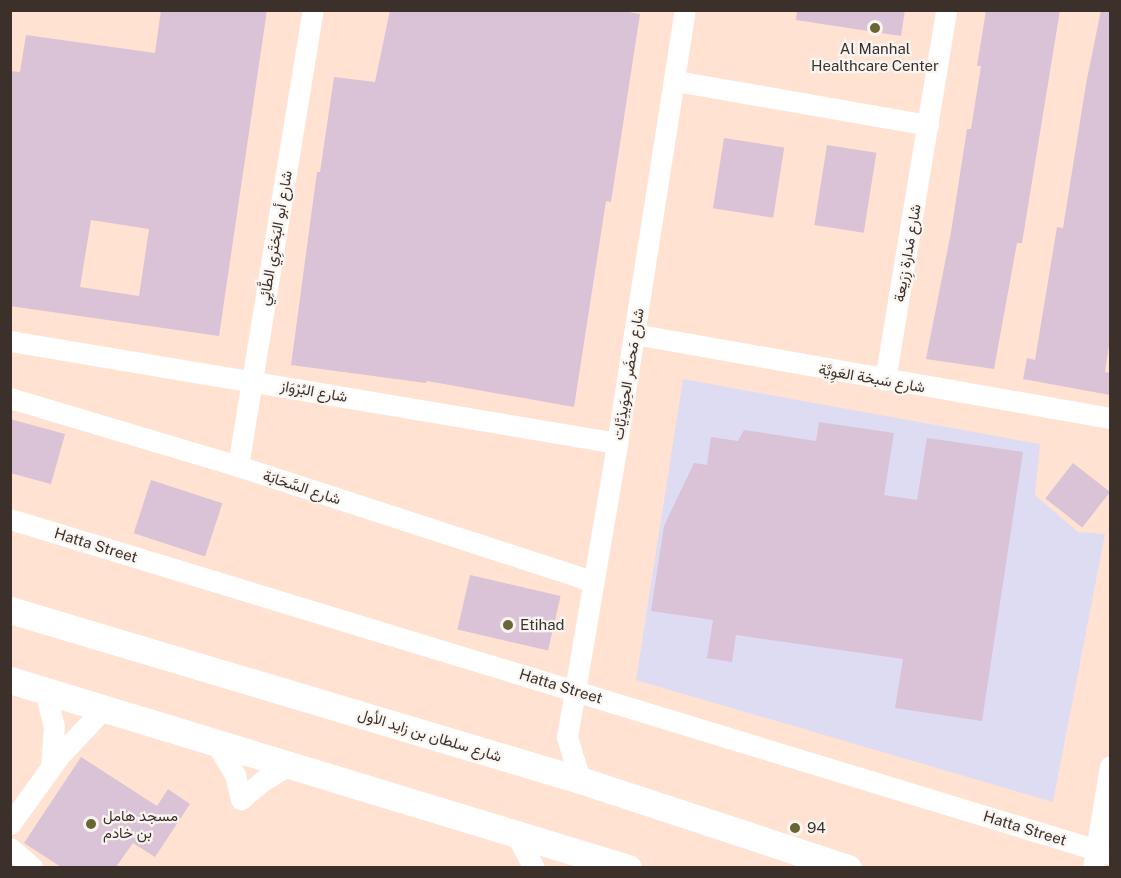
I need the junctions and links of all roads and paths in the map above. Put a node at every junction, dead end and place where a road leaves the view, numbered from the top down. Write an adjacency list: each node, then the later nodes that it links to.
1 (313, 10): 9 (street, شارع أبو البَختَرِي الطَّائِي)
2 (686, 10): 4 (street, شارع مَحضَر الحِوَيذِيَّات)
3 (946, 10): 5 (street, شارع مَدارة زِرَيعة)
4 (676, 81): 5 (street); 6 (street, شارع مَحضَر الحِوَيذِيَّات)
5 (928, 125): 8 (street, شارع مَدارة زِرَيعة)
6 (634, 334): 8 (street, شارع سَبخة العَوِيَّة); 12 (street, شارع مَحضَر الحِوَيذِيَّات)
7 (10, 340): 9 (street, شارع البُرْوَاز)
8 (885, 380): 11 (street, شارع سَبخة العَوِيَّة)
9 (251, 381): 12 (street, شارع البُرْوَاز); 13 (street, شارع أبو البَختَرِي الطَّائِي)
10 (10, 398): 13 (street, شارع السَّحَابَة)
11 (1110, 418)
12 (617, 443): 15 (street, شارع مَحضَر الحِوَيذِيَّات)
13 (238, 466): 15 (street, شارع السَّحَابَة)
14 (10, 519): 19 (street, Hatta Street)
15 (592, 581): 19 (street, شارع مَحضَر الحِوَيذِيَّات)
16 (10, 610): 26 (main road, شارع سلطان بن زايد الأول)
17 (10, 680): 18 (main road)
18 (45, 690): 20 (main road); 25 (street)
19 (574, 690): 21 (street, شارع مَحضَر الحِوَيذِيَّات); 32 (street, Hatta Street)
20 (103, 709): 22 (main road); 25 (street)
21 (567, 737): 26 (street, شارع مَحضَر الحِوَيذِيَّات); 27 (street, شارع مَحضَر الحِوَيذِيَّات)
22 (216, 743): 23 (main road); 23 (street)
23 (290, 765): 30 (main road)
24 (1110, 766): 32 (street)
25 (50, 767): 28 (street)
26 (543, 769): 27 (main road, شارع سلطان بن زايد الأول)
27 (579, 780): 37 (main road, شارع سلطان بن زايد الأول)
28 (17, 804): 29 (street)
29 (10, 824)
30 (516, 834): 33 (main road); 35 (street)
31 (10, 848): 34 (street)
32 (1100, 857)
33 (584, 862): 36 (main road)
34 (33, 867)
35 (534, 867)
36 (628, 867)
37 (848, 867)

